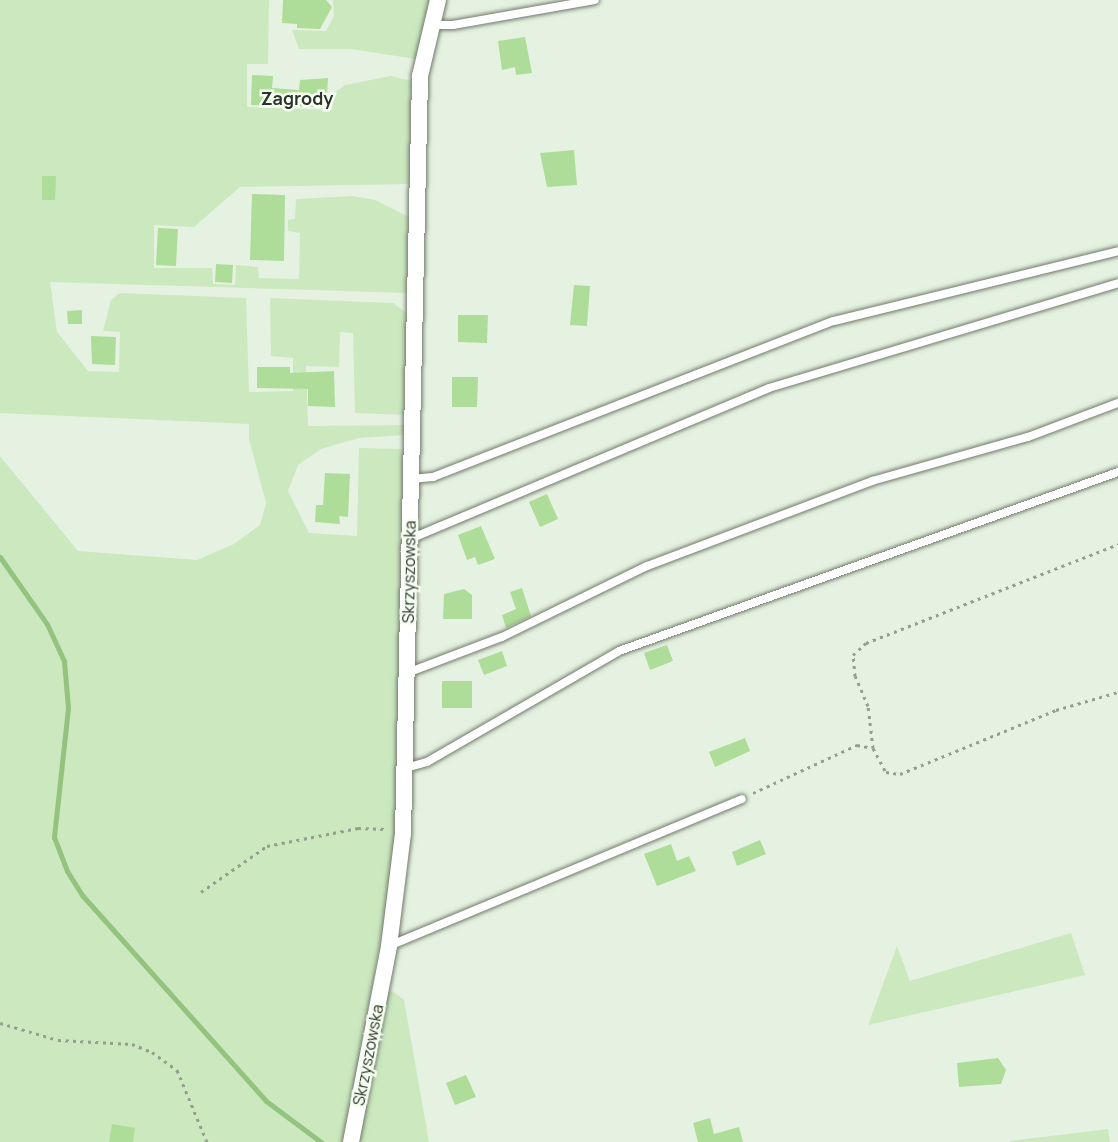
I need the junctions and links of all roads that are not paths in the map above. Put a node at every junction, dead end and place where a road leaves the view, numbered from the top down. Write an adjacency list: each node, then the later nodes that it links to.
1 (438, 0): 3 (street, Skrzyszowska)
2 (595, 0): 3 (lane)
3 (430, 25): 8 (street, Skrzyszowska)
4 (1118, 251): 8 (lane)
5 (1118, 283): 9 (lane)
6 (1118, 403): 10 (lane)
7 (1118, 472): 11 (lane)
8 (411, 479): 9 (street, Skrzyszowska)
9 (410, 539): 10 (street, Skrzyszowska)
10 (407, 672): 11 (street, Skrzyszowska)
11 (406, 768): 13 (street, Skrzyszowska)
12 (742, 798): 13 (lane)
13 (389, 946): 14 (street, Skrzyszowska)
14 (351, 1142)

